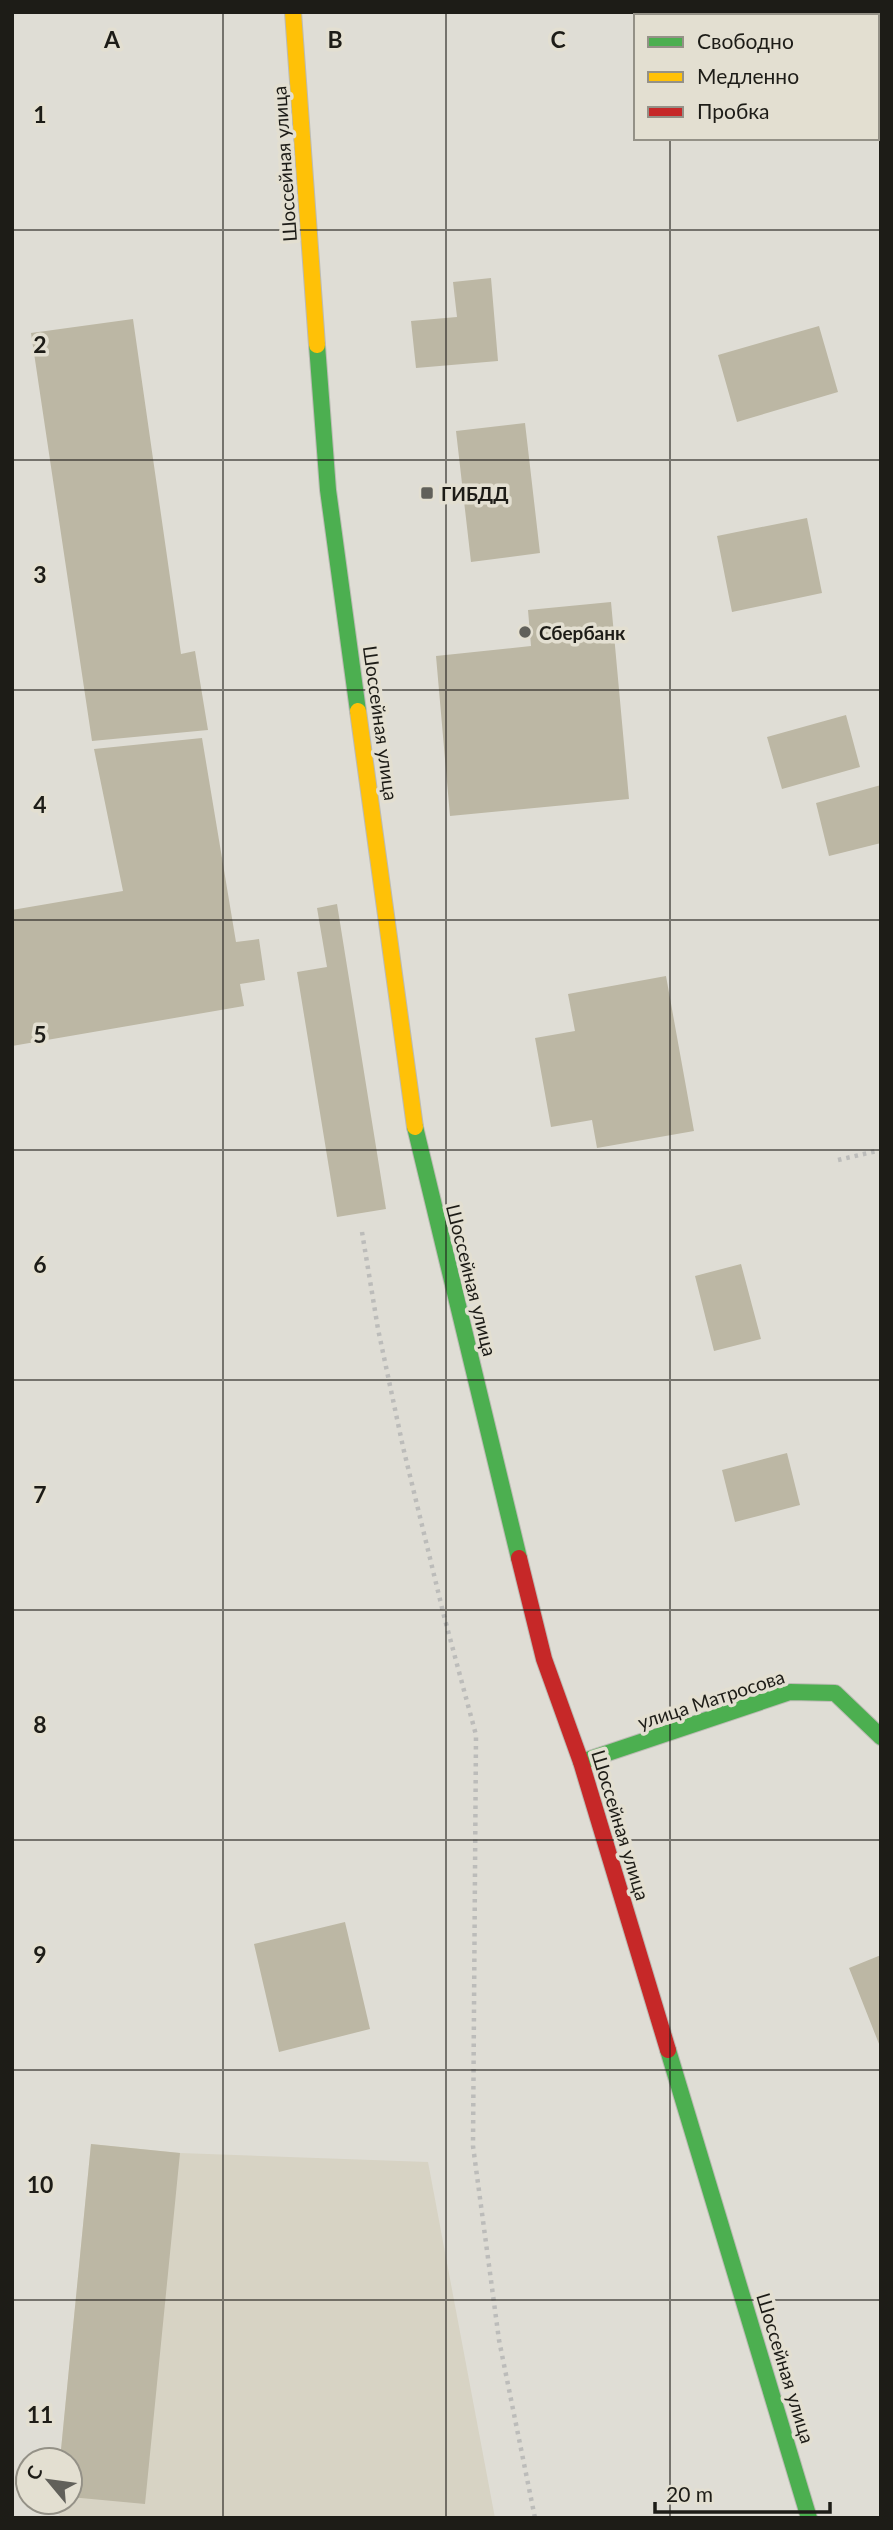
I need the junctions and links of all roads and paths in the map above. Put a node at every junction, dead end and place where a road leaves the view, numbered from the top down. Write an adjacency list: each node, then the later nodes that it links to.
1 (293, 12): 6 (street, Шоссейная улица)
2 (881, 1150): 3 (path)
3 (838, 1160)
4 (362, 1232): 7 (path)
5 (881, 1737): 6 (street, улица Матросова)
6 (580, 1762): 8 (street, Шоссейная улица)
7 (535, 2518)
8 (809, 2518)

